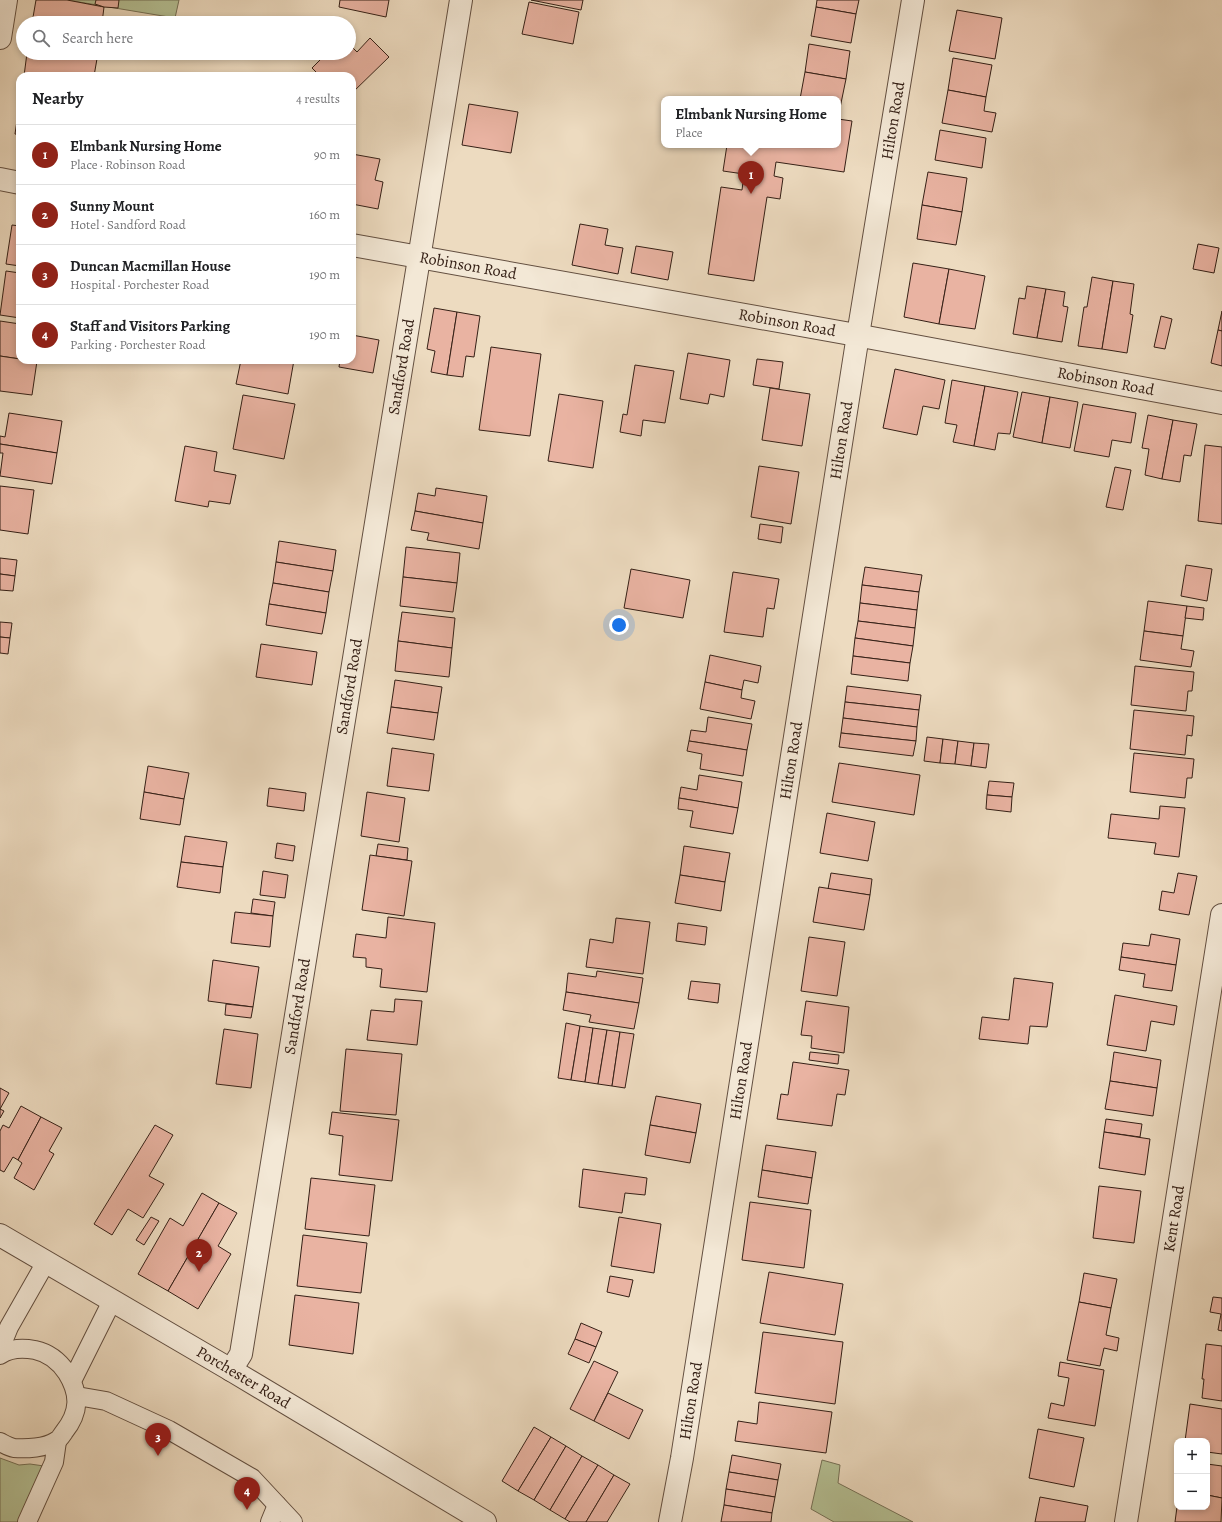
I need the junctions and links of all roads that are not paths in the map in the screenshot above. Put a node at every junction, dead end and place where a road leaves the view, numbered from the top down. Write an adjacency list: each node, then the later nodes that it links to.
1 (6, 0): 4 (street)
2 (461, 0): 8 (street, Sandford Road)
3 (913, 0): 9 (street, Hilton Road)
4 (0, 38)
5 (0, 179): 6 (street)
6 (16, 182)
7 (356, 246): 8 (street, Robinson Road)
8 (420, 258): 9 (street, Robinson Road); 17 (street, Sandford Road)
9 (858, 335): 10 (street, Robinson Road); 26 (street, Hilton Road)
10 (1222, 403)
11 (1222, 915): 27 (street, Kent Road)
12 (0, 1235): 13 (street, Porchester Road)
13 (46, 1262): 14 (street, Porchester Road); 15 (lane)
14 (112, 1301): 17 (street, Porchester Road); 18 (lane)
15 (0, 1349)
16 (0, 1355): 18 (lane)
17 (231, 1370): 25 (street, Porchester Road)
18 (74, 1388): 19 (lane); 21 (lane)
19 (57, 1441): 20 (lane); 22 (lane)
20 (0, 1442)
21 (277, 1505): 23 (lane); 24 (lane)
22 (27, 1522)
23 (270, 1522)
24 (293, 1522)
25 (485, 1522)
26 (670, 1522)
27 (1126, 1522)

